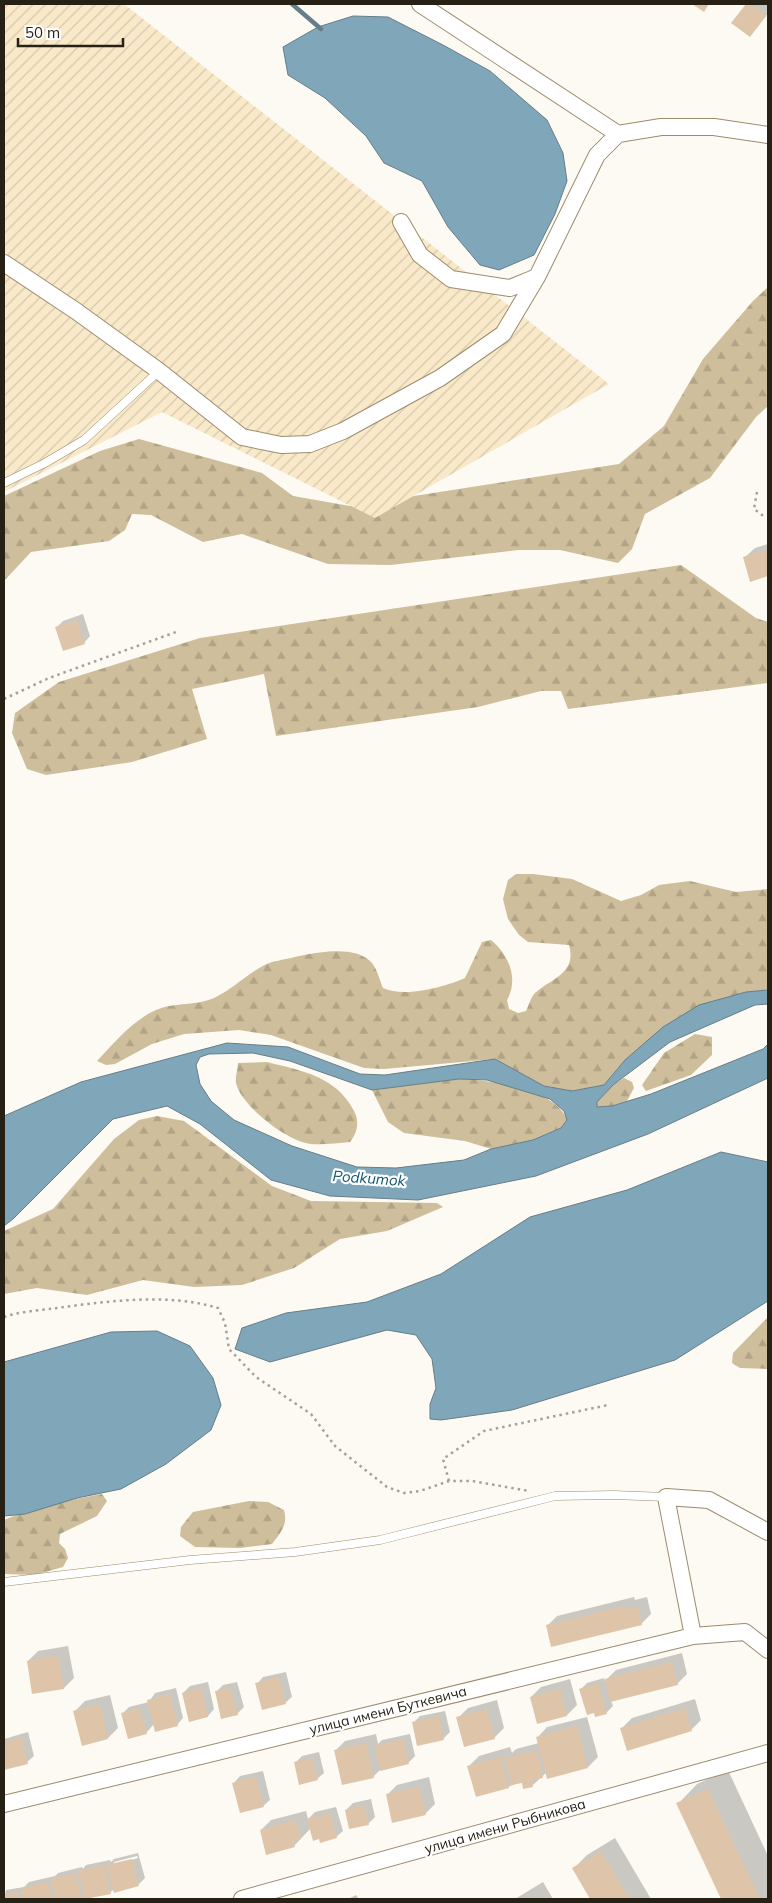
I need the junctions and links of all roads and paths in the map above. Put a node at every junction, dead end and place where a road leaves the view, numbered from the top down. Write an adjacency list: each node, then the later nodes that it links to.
1 (420, 4): 2 (street)
2 (618, 134): 3 (street); 6 (street)
3 (768, 135)
4 (401, 222): 6 (street)
5 (4, 263): 7 (street)
6 (537, 277): 7 (street)
7 (160, 371): 8 (lane)
8 (4, 483)
9 (757, 492): 10 (path)
10 (768, 515)
11 (176, 632): 12 (path)
12 (4, 699)
13 (4, 1317): 15 (path)
14 (608, 1405): 15 (path)
15 (449, 1481): 16 (path)
16 (555, 1496): 17 (lane); 19 (lane)
17 (666, 1497): 18 (street); 20 (street)
18 (768, 1532)
19 (4, 1582)
20 (693, 1636): 21 (street, улица имени Буткевича); 23 (street, улица имени Буткевича)
21 (768, 1650)
22 (768, 1753): 24 (street, улица имени Рыбникова)
23 (4, 1804)
24 (242, 1899)

